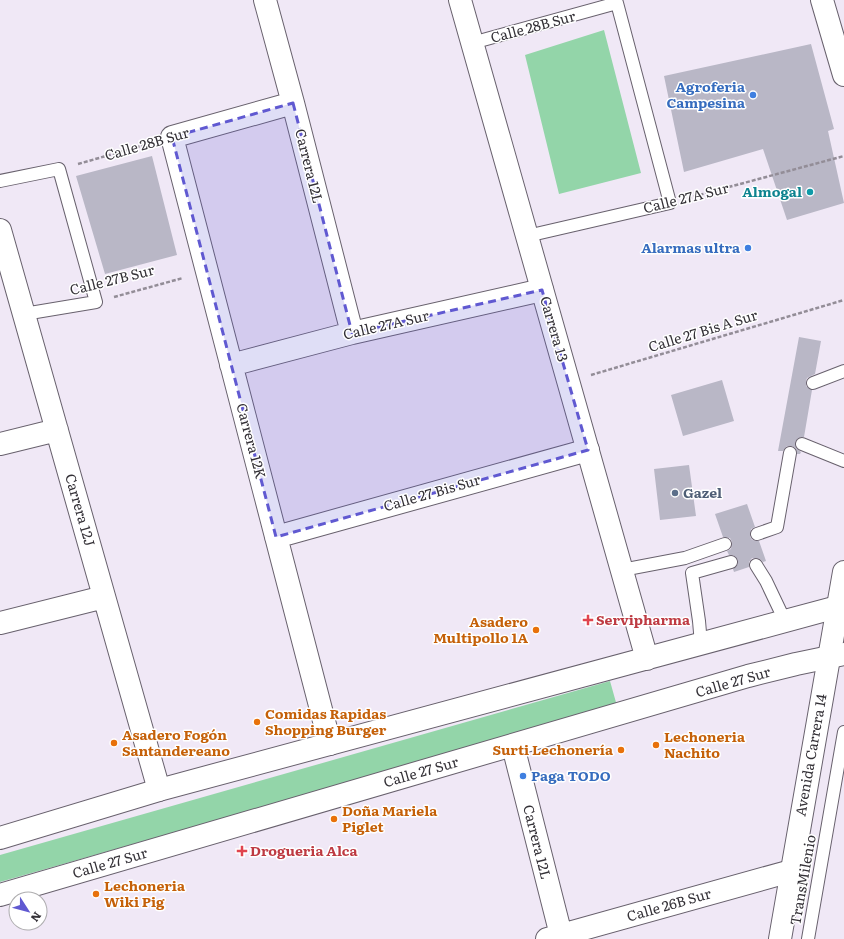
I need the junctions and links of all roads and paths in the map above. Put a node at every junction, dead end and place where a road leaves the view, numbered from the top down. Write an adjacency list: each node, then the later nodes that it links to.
1 (266, 0): 6 (street, Carrera 12L)
2 (460, 0): 4 (street, Carrera 13)
3 (822, 0): 5 (street)
4 (472, 44): 11 (lane, Calle 28B Sur); 13 (street, Carrera 13)
5 (844, 76)
6 (293, 103): 7 (street, Calle 28B Sur); 19 (street, Carrera 12L)
7 (172, 137): 9 (path, Calle 28B Sur); 14 (street, Carrera 12K)
8 (844, 156): 11 (path, Calle 27A Sur)
9 (59, 169): 10 (lane); 17 (lane)
10 (0, 181)
11 (670, 203): 13 (lane, Calle 27A Sur)
12 (0, 230): 18 (street, Carrera 12J)
13 (527, 236): 15 (street, Carrera 13)
14 (206, 271): 17 (path, Calle 27B Sur); 20 (street, Carrera 12K)
15 (542, 290): 19 (street, Calle 27A Sur); 22 (street, Carrera 13)
16 (844, 300): 22 (path, Calle 27 Bis A Sur)
17 (96, 302): 18 (lane, Calle 27B Sur)
18 (24, 314): 24 (street, Carrera 12J)
19 (352, 333): 20 (street, Calle 27A Sur)
20 (231, 365): 31 (street, Carrera 12K)
21 (844, 371): 23 (lane)
22 (569, 382): 27 (street, Carrera 13)
23 (813, 384)
24 (57, 430): 25 (street); 39 (street, Carrera 12J)
25 (0, 444)
26 (802, 444): 29 (lane)
27 (588, 450): 31 (street, Calle 27 Bis Sur); 36 (street, Carrera 13)
28 (790, 453): 30 (lane)
29 (844, 461)
30 (757, 534)
31 (276, 537): 47 (street, Carrera 12K)
32 (725, 544): 33 (lane)
33 (685, 558): 36 (lane); 38 (lane)
34 (731, 562): 38 (lane)
35 (756, 565): 41 (lane)
36 (622, 570): 45 (street, Carrera 13)
37 (844, 572): 40 (street, Avenida Carrera 14)
38 (692, 573): 43 (lane)
39 (104, 597): 42 (street); 49 (street, Carrera 12J)
40 (837, 607): 41 (street); 44 (street, Avenida Carrera 14)
41 (786, 621): 43 (street)
42 (0, 623)
43 (701, 644): 45 (street)
44 (839, 654): 48 (street, Calle 27 Sur); 51 (street, Avenida Carrera 14)
45 (647, 659): 47 (street)
46 (844, 732): 55 (lane, TransMilenio)
47 (330, 744): 49 (street)
48 (513, 746): 52 (street, Calle 27 Sur); 53 (street, Carrera 12L)
49 (159, 790): 50 (street)
50 (0, 838)
51 (791, 872): 53 (street, Calle 26B Sur); 54 (street, Avenida Carrera 14)
52 (0, 895)
53 (557, 938)
54 (780, 939)
55 (808, 939)

